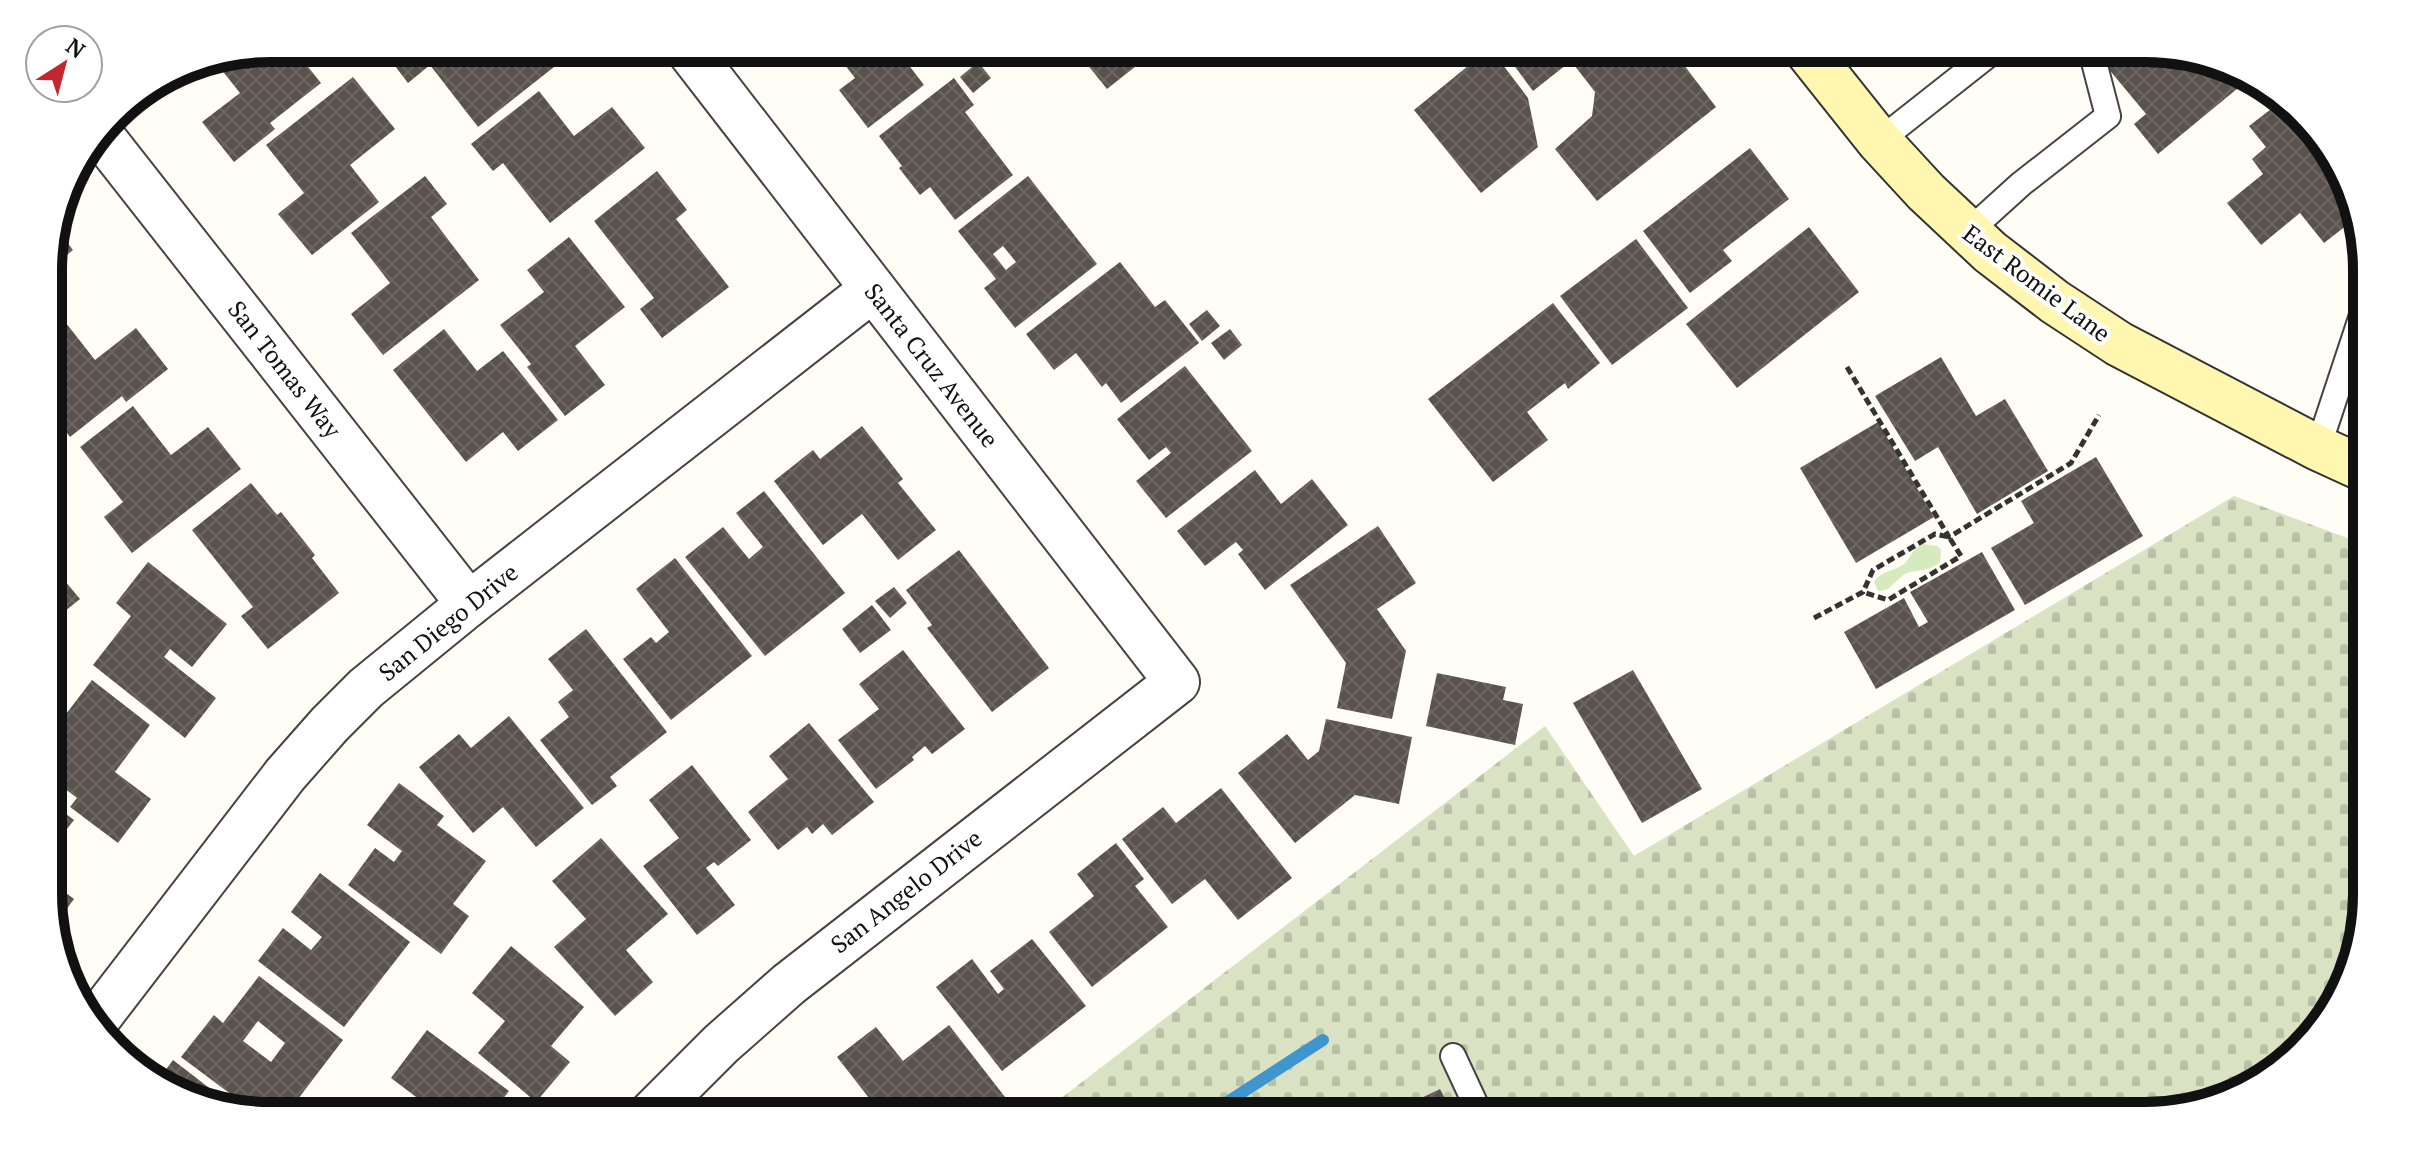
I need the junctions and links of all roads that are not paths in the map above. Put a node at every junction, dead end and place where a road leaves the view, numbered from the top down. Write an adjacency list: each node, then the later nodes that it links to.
1 (698, 62): 8 (street, Santa Cruz Avenue)
2 (1816, 62): 5 (main road, East Romie Lane)
3 (1979, 62): 5 (lane)
4 (2094, 62): 7 (lane)
5 (1879, 141): 7 (main road, East Romie Lane)
6 (106, 142): 12 (street, San Tomas Way)
7 (1968, 232): 10 (main road, East Romie Lane)
8 (873, 289): 12 (street, San Diego Drive); 13 (street, Santa Cruz Avenue)
9 (2353, 342): 10 (lane)
10 (2318, 448): 11 (main road, East Romie Lane)
11 (2353, 464)
12 (469, 604): 14 (street, San Diego Drive)
13 (1177, 682): 16 (street, San Angelo Drive)
14 (101, 1015)
15 (1453, 1056): 17 (lane)
16 (663, 1102)
17 (1474, 1102)

